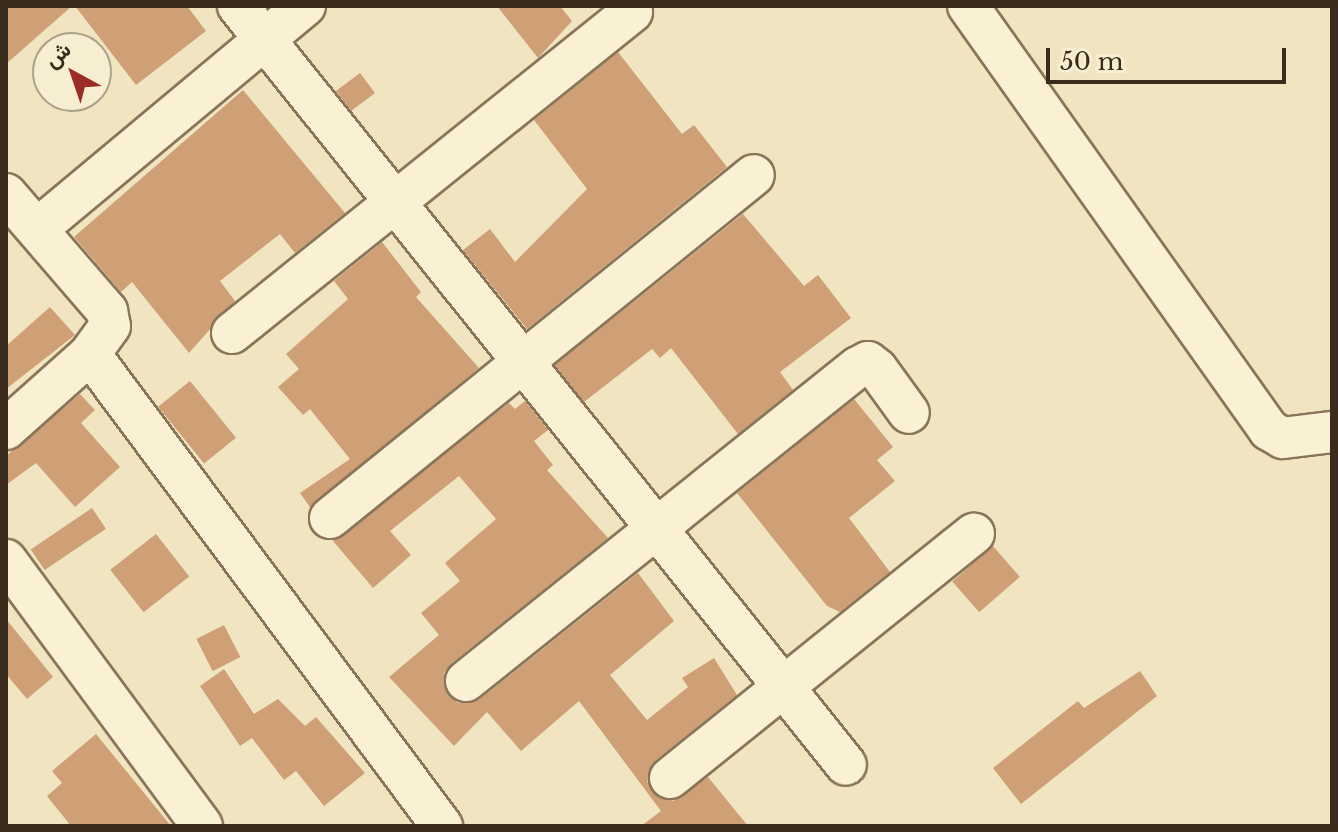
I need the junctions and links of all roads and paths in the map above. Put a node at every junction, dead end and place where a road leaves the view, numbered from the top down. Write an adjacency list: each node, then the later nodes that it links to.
1 (238, 6): 5 (street)
2 (305, 6): 5 (street)
3 (968, 6): 15 (street)
4 (632, 12): 8 (street)
5 (265, 39): 8 (street); 9 (street)
6 (754, 175): 12 (street)
7 (6, 194): 9 (street)
8 (395, 202): 10 (street); 12 (street)
9 (37, 229): 11 (street)
10 (232, 333)
11 (90, 354): 14 (street); 25 (street)
12 (523, 362): 16 (street); 17 (street)
13 (909, 413): 17 (street)
14 (6, 429)
15 (1332, 432)
16 (330, 518)
17 (656, 528): 20 (street); 21 (street)
18 (974, 534): 21 (street)
19 (6, 560): 24 (street)
20 (466, 681)
21 (784, 688): 22 (street); 23 (street)
22 (846, 765)
23 (670, 778)
24 (202, 826)
25 (442, 826)

